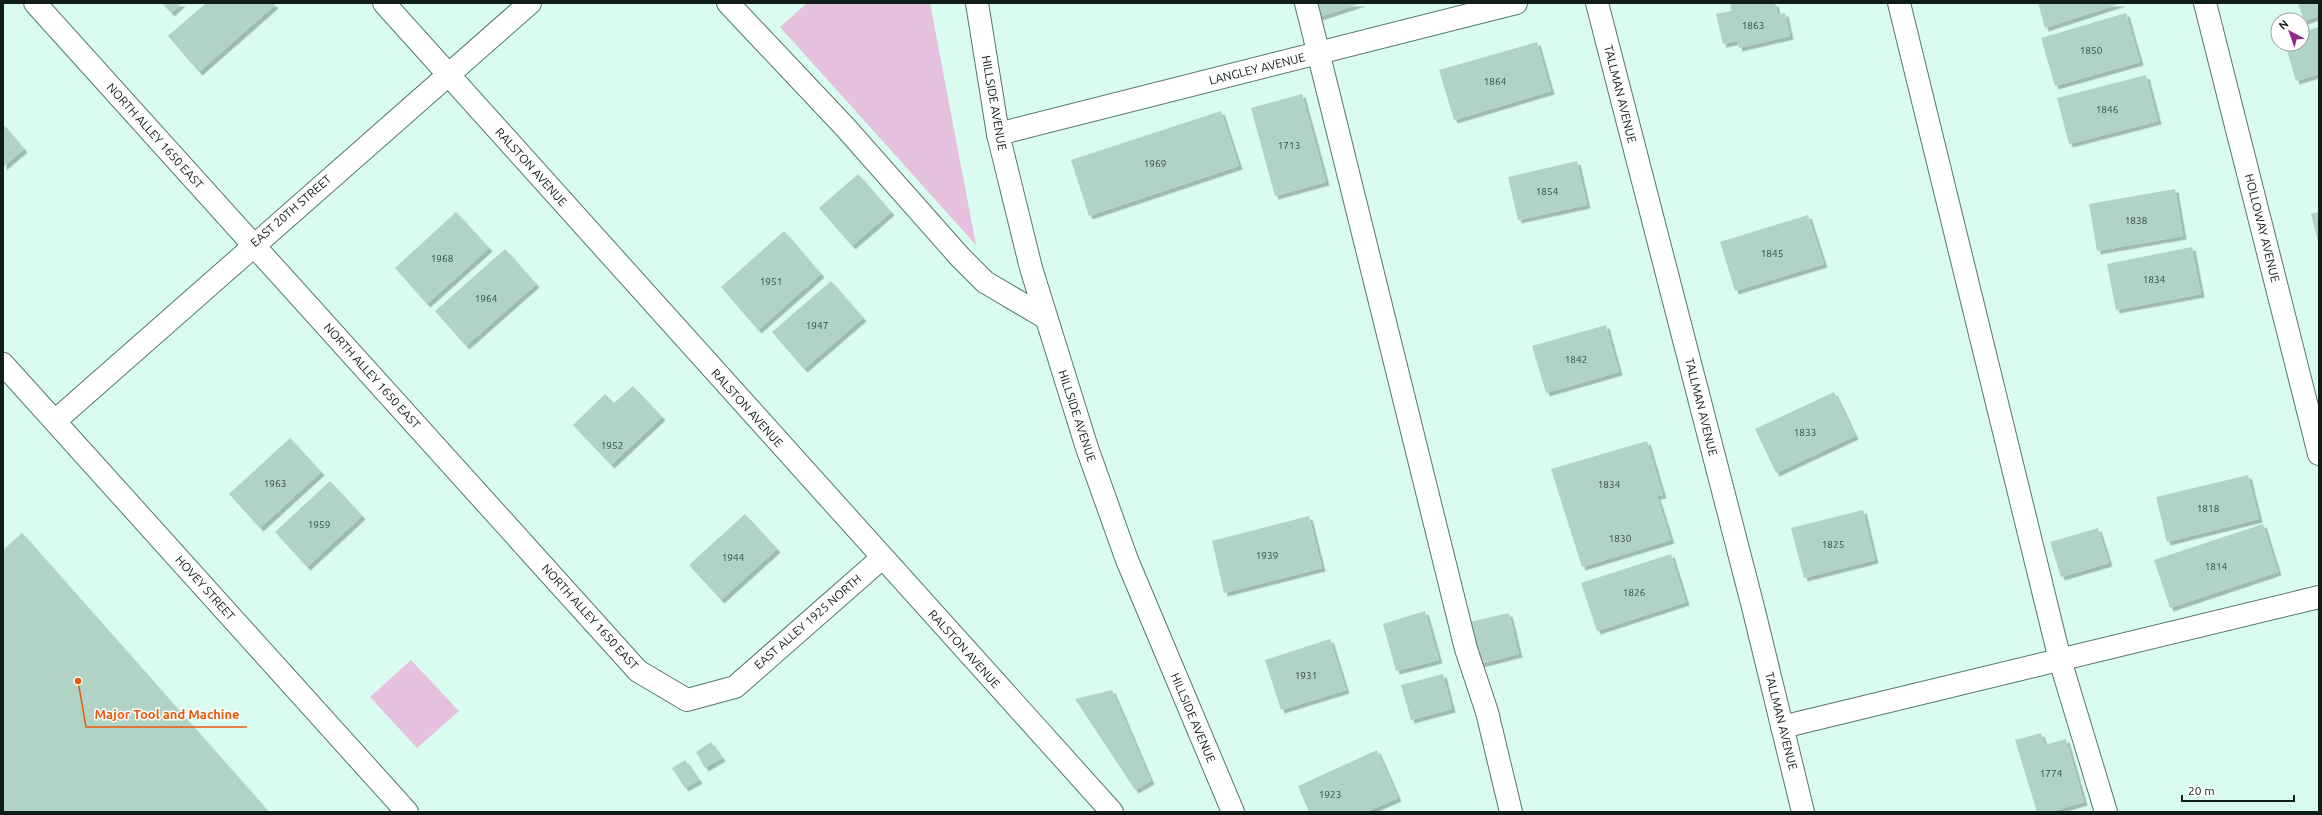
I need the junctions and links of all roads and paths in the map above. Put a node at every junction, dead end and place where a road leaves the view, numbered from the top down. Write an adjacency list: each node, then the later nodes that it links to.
1 (35, 3): 14 (street, NORTH ALLEY 1650 EAST)
2 (384, 3): 12 (street, RALSTON AVENUE)
3 (530, 3): 12 (street, EAST 20TH STREET)
4 (728, 3): 15 (street)
5 (977, 3): 13 (street, HILLSIDE AVENUE)
6 (1306, 3): 11 (street)
7 (1516, 3): 11 (street, LANGLEY AVENUE)
8 (1597, 3): 23 (street, TALLMAN AVENUE)
9 (1899, 3): 21 (street)
10 (2205, 3): 18 (street, HOLLOWAY AVENUE)
11 (1320, 53): 13 (street, LANGLEY AVENUE); 27 (street)
12 (448, 74): 14 (street, EAST 20TH STREET); 19 (street, RALSTON AVENUE)
13 (998, 134): 15 (street, HILLSIDE AVENUE)
14 (253, 245): 17 (street, EAST 20TH STREET); 22 (street, NORTH ALLEY 1650 EAST)
15 (1046, 318): 26 (street, HILLSIDE AVENUE)
16 (3, 364): 17 (street, HOVEY STREET)
17 (55, 421): 24 (street, HOVEY STREET)
18 (2319, 454)
19 (882, 558): 22 (street, EAST ALLEY 1925 NORTH); 25 (street, RALSTON AVENUE)
20 (2319, 597): 21 (street)
21 (2060, 660): 23 (street); 29 (street)
22 (735, 687)
23 (1782, 726): 28 (street, TALLMAN AVENUE)
24 (407, 812)
25 (1112, 812)
26 (1233, 812)
27 (1511, 812)
28 (1803, 812)
29 (2106, 812)

